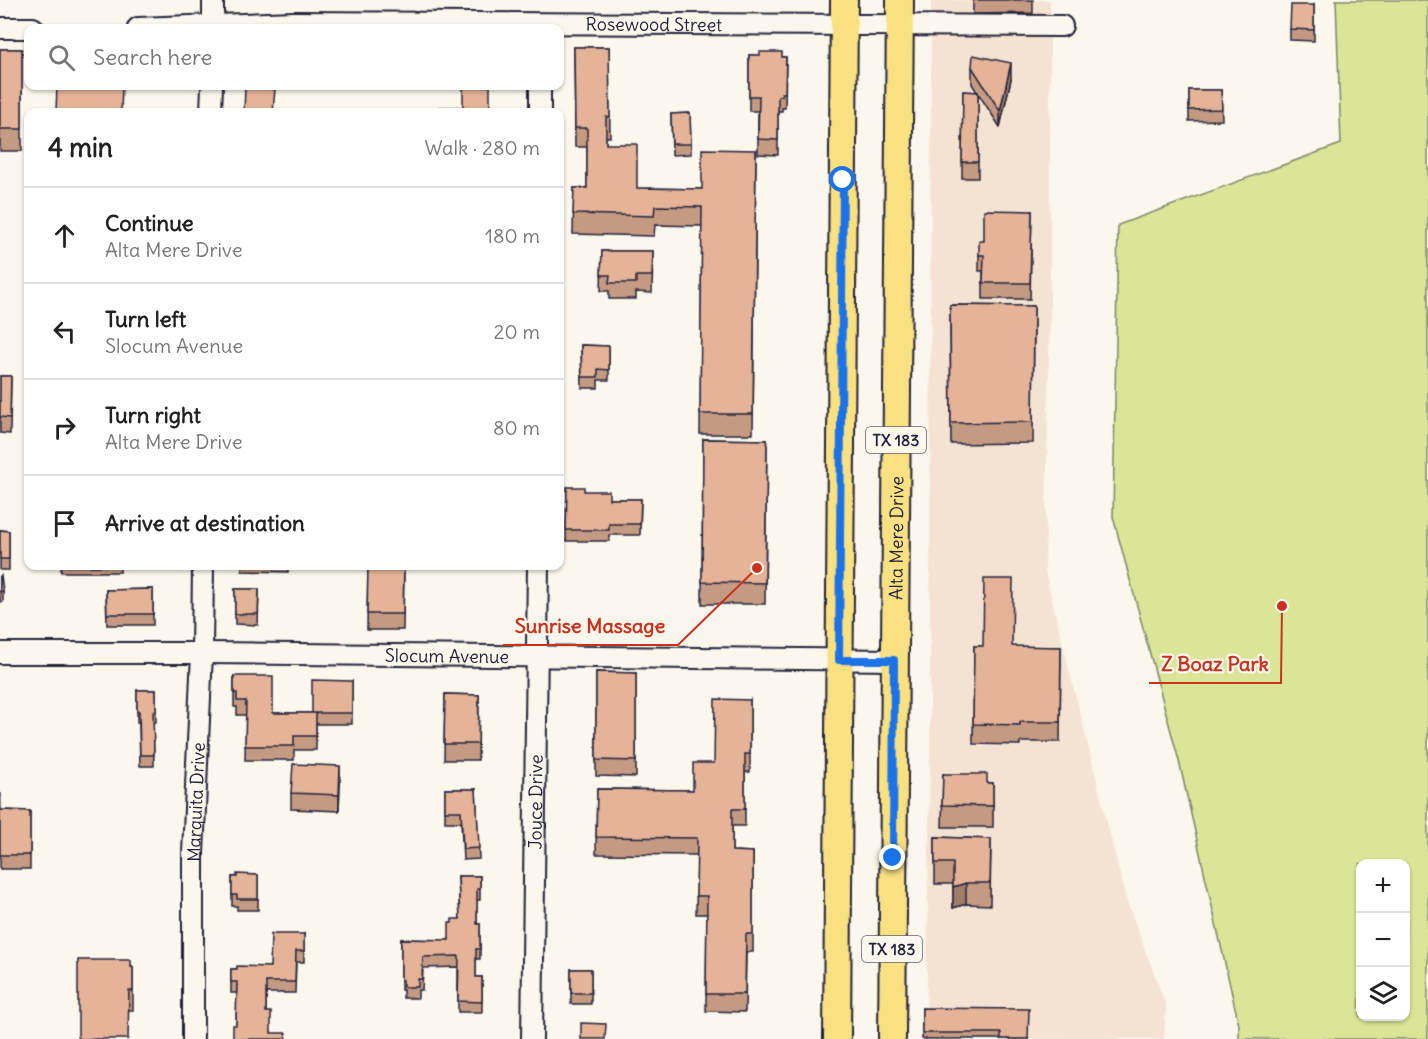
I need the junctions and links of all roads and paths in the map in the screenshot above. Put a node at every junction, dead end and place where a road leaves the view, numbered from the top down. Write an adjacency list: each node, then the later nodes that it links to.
1 (213, 0): 4 (street)
2 (844, 12): 3 (street, Rosewood Street); 7 (street, Rosewood Street); 20 (main road, TX 183)
3 (900, 12): 8 (street, Rosewood Street); 21 (main road, Alta Mere Drive / TX 183)
4 (213, 24)
5 (262, 24): 6 (street, Rosewood Street)
6 (418, 24)
7 (564, 25)
8 (1062, 26)
9 (0, 28): 10 (street)
10 (24, 28)
11 (212, 90): 13 (street)
12 (540, 90): 14 (street)
13 (211, 108)
14 (540, 108)
15 (203, 570): 18 (street, Marquita Drive)
16 (538, 570): 19 (street, Joyce Drive)
17 (0, 653): 18 (street, Slocum Avenue)
18 (202, 653): 19 (street, Slocum Avenue); 22 (street, Marquita Drive)
19 (537, 658): 20 (street, Slocum Avenue); 23 (street, Joyce Drive)
20 (839, 660): 21 (street, Slocum Avenue); 24 (main road, TX 183)
21 (894, 660): 25 (main road, Alta Mere Drive / TX 183)
22 (193, 1039)
23 (532, 1039)
24 (837, 1039)
25 (892, 1039)

